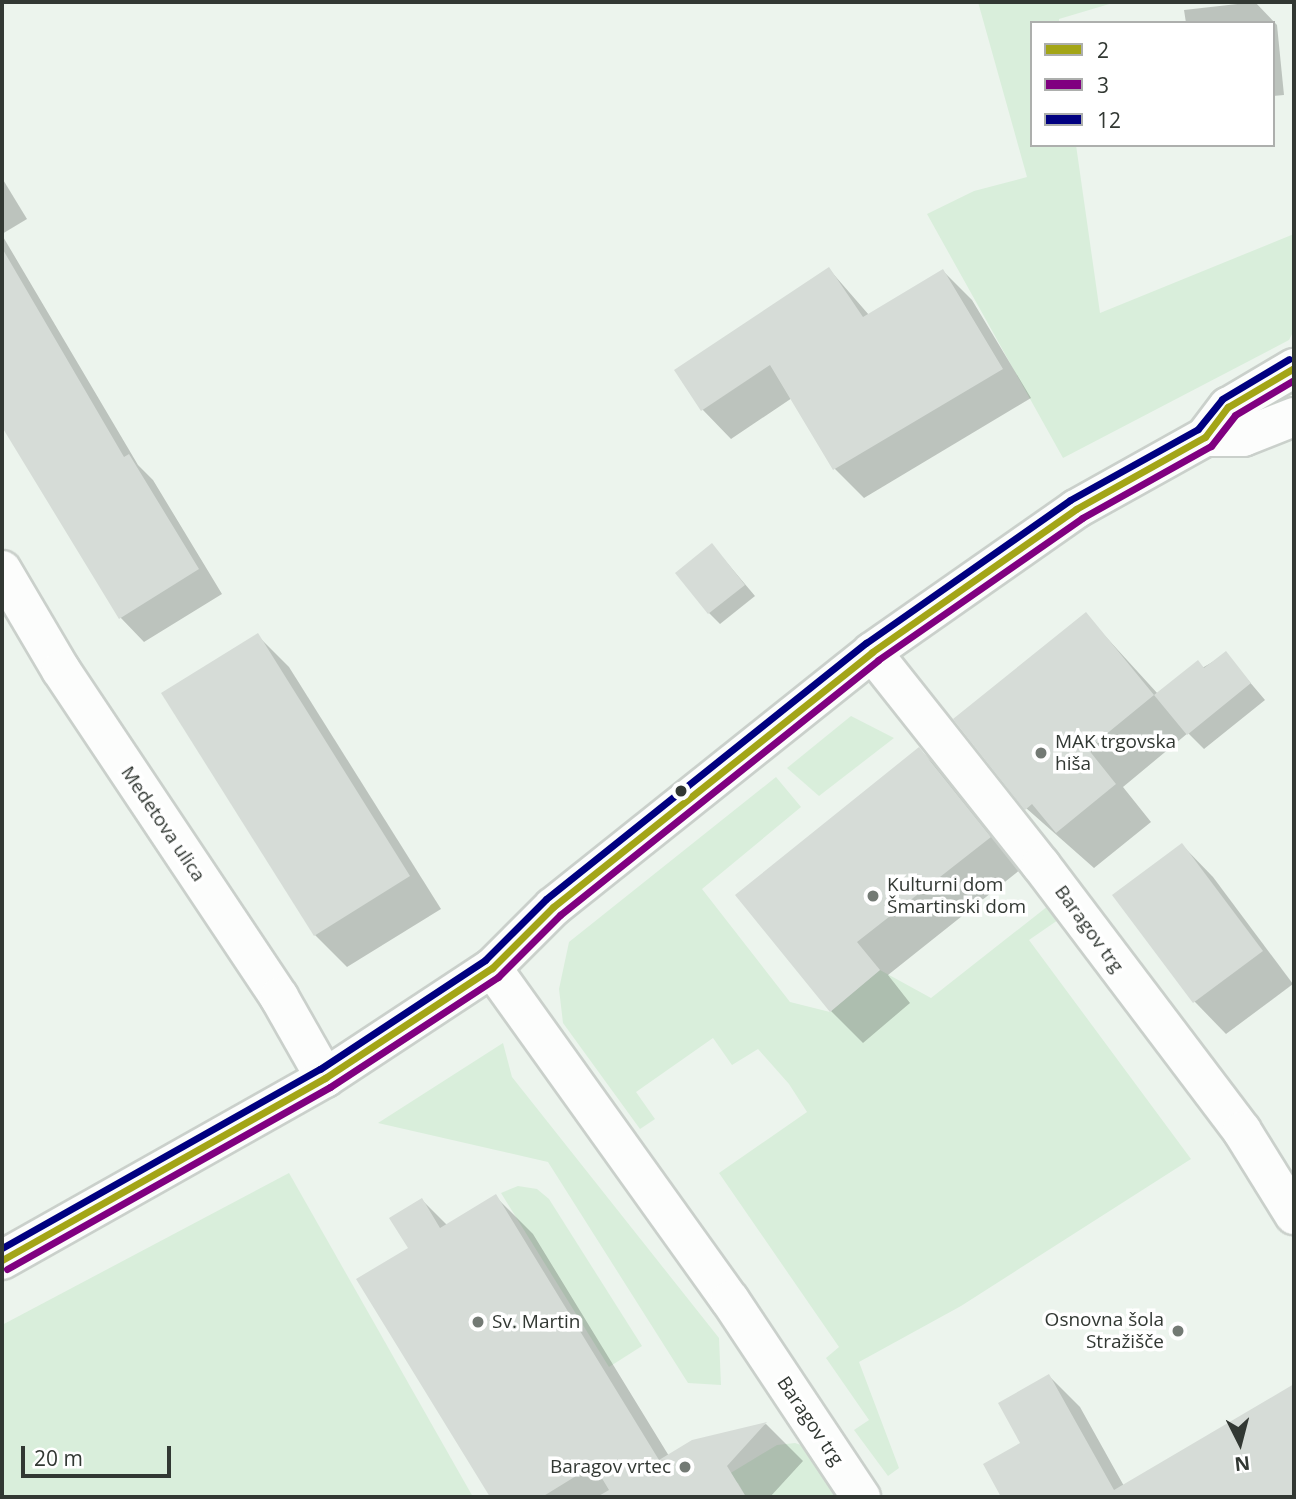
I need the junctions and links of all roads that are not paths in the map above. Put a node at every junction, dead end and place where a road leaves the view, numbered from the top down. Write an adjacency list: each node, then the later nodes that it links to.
1 (1294, 368): 3 (street)
2 (1294, 417): 3 (street)
3 (1205, 437): 5 (street)
4 (2, 570): 7 (street, Medetova ulica)
5 (872, 652): 6 (street); 8 (street, Baragov trg)
6 (492, 968): 7 (street); 10 (street, Baragov trg)
7 (325, 1078): 9 (street)
8 (1294, 1215)
9 (2, 1259)
10 (861, 1497)

